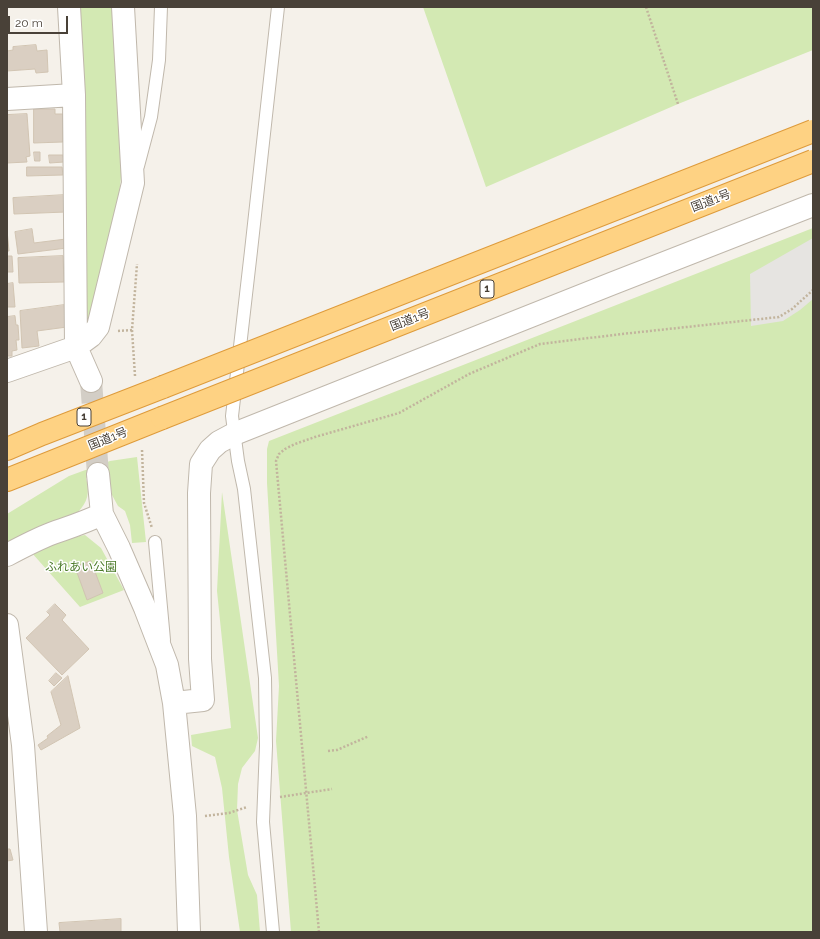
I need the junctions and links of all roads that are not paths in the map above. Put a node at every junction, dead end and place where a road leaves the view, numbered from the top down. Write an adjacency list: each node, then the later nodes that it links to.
1 (69, 7): 5 (street)
2 (123, 7): 9 (street)
3 (161, 7): 9 (lane)
4 (278, 7): 15 (lane)
5 (74, 95): 6 (street); 12 (street)
6 (7, 99)
7 (813, 131): 14 (highway, 1, bridge)
8 (813, 161): 18 (highway, 国道1号 / 1, bridge)
9 (134, 183): 11 (street)
10 (813, 205): 15 (street)
11 (98, 327): 12 (street); 12 (street)
12 (76, 347): 13 (street)
13 (7, 371)
14 (163, 387): 16 (highway); 17 (highway, 1)
15 (234, 434): 27 (street); 30 (lane)
16 (7, 438)
17 (7, 449)
18 (65, 456): 20 (highway, 国道1号 / 1); 21 (highway)
19 (98, 474): 22 (street)
20 (7, 480)
21 (7, 491)
22 (102, 514): 24 (street); 26 (street)
23 (156, 542): 26 (lane)
24 (7, 555)
25 (7, 625): 28 (street)
26 (167, 665): 27 (street)
27 (174, 703): 29 (street)
28 (36, 932)
29 (189, 932)
30 (273, 932)

